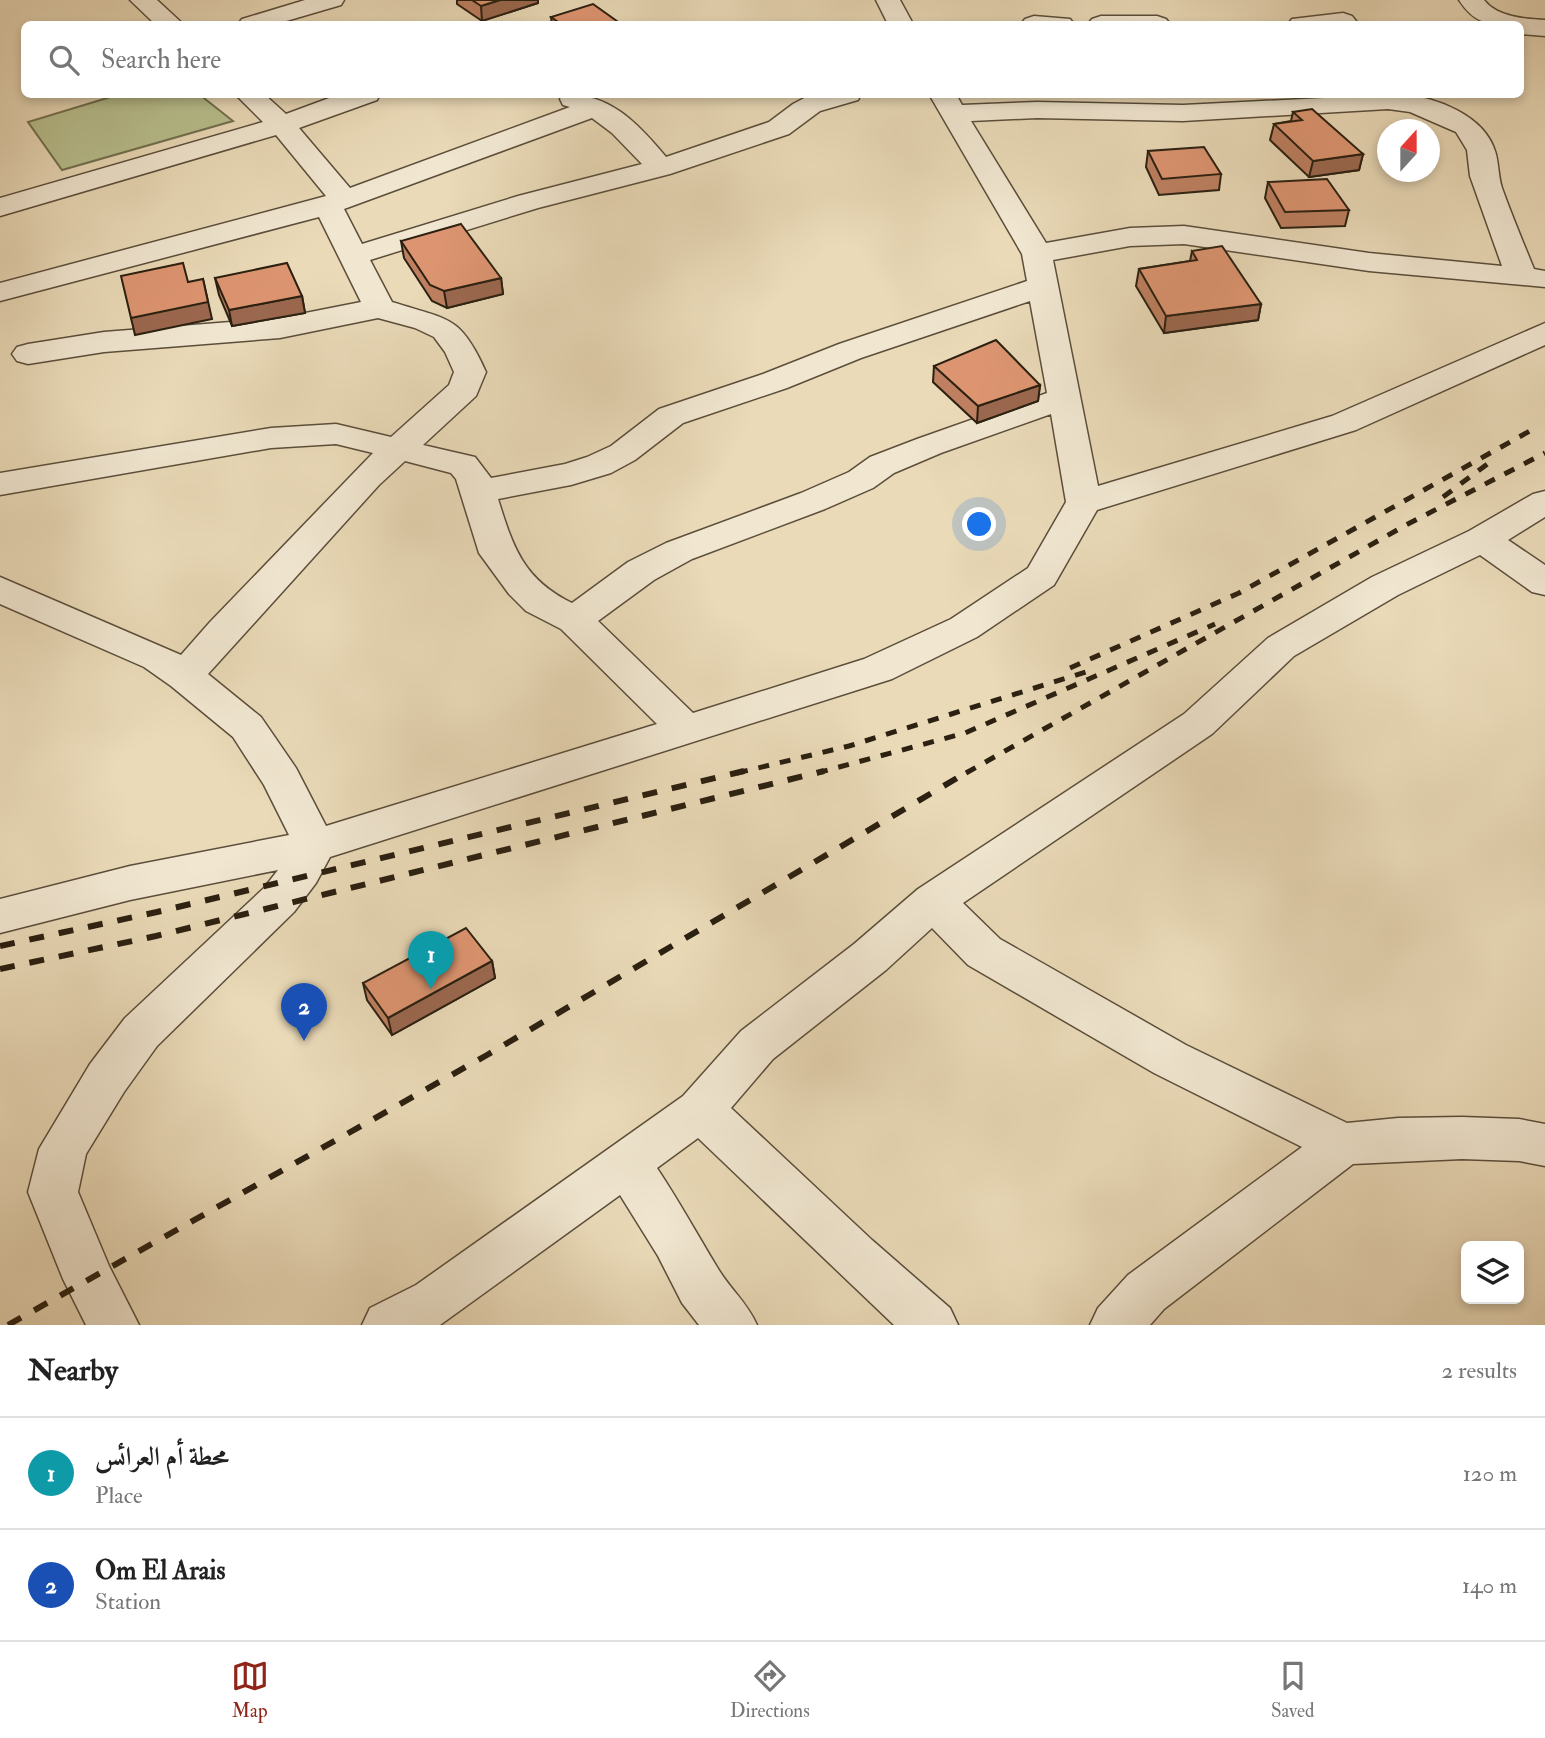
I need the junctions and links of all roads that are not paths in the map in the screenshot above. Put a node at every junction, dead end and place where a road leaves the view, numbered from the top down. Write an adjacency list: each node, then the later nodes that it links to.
1 (142, 0): 5 (street)
2 (332, 0): 6 (street)
3 (887, 0): 7 (street)
4 (1471, 0): 8 (street)
5 (166, 21)
6 (261, 21)
7 (899, 21)
8 (1503, 21)
9 (1524, 26): 10 (street)
10 (1545, 28)
11 (252, 98): 17 (street)
12 (356, 98): 17 (street)
13 (570, 98): 16 (street)
14 (831, 98): 18 (street)
15 (947, 104): 21 (street); 23 (street)
16 (596, 107): 18 (street); 19 (street)
17 (282, 125): 19 (street); 20 (street)
18 (660, 168): 22 (street)
19 (336, 203): 22 (street); 25 (street)
20 (0, 207)
21 (1037, 254): 23 (street); 24 (street)
22 (353, 256): 26 (street)
23 (1533, 278)
24 (1043, 286): 29 (street); 32 (street)
25 (0, 292)
26 (380, 309): 28 (street); 30 (street)
27 (1545, 333): 33 (street)
28 (27, 354)
29 (1064, 398): 33 (street); 38 (street)
30 (397, 451): 31 (street); 32 (street); 39 (street)
31 (0, 484)
32 (476, 492): 38 (street)
33 (1084, 502): 40 (street)
34 (1545, 502): 35 (street)
35 (1482, 539): 36 (street); 42 (street)
36 (1545, 583)
37 (0, 589): 39 (street)
38 (574, 620): 40 (street)
39 (186, 676): 41 (street)
40 (687, 730): 41 (street)
41 (315, 846): 43 (street); 48 (street)
42 (933, 901): 44 (street); 45 (street)
43 (0, 916)
44 (700, 1110): 47 (street); 51 (street)
45 (1343, 1144): 46 (street); 52 (street)
46 (1545, 1144)
47 (626, 1163): 49 (street); 50 (street)
48 (113, 1325)
49 (388, 1325)
50 (732, 1325)
51 (932, 1325)
52 (1116, 1325)

